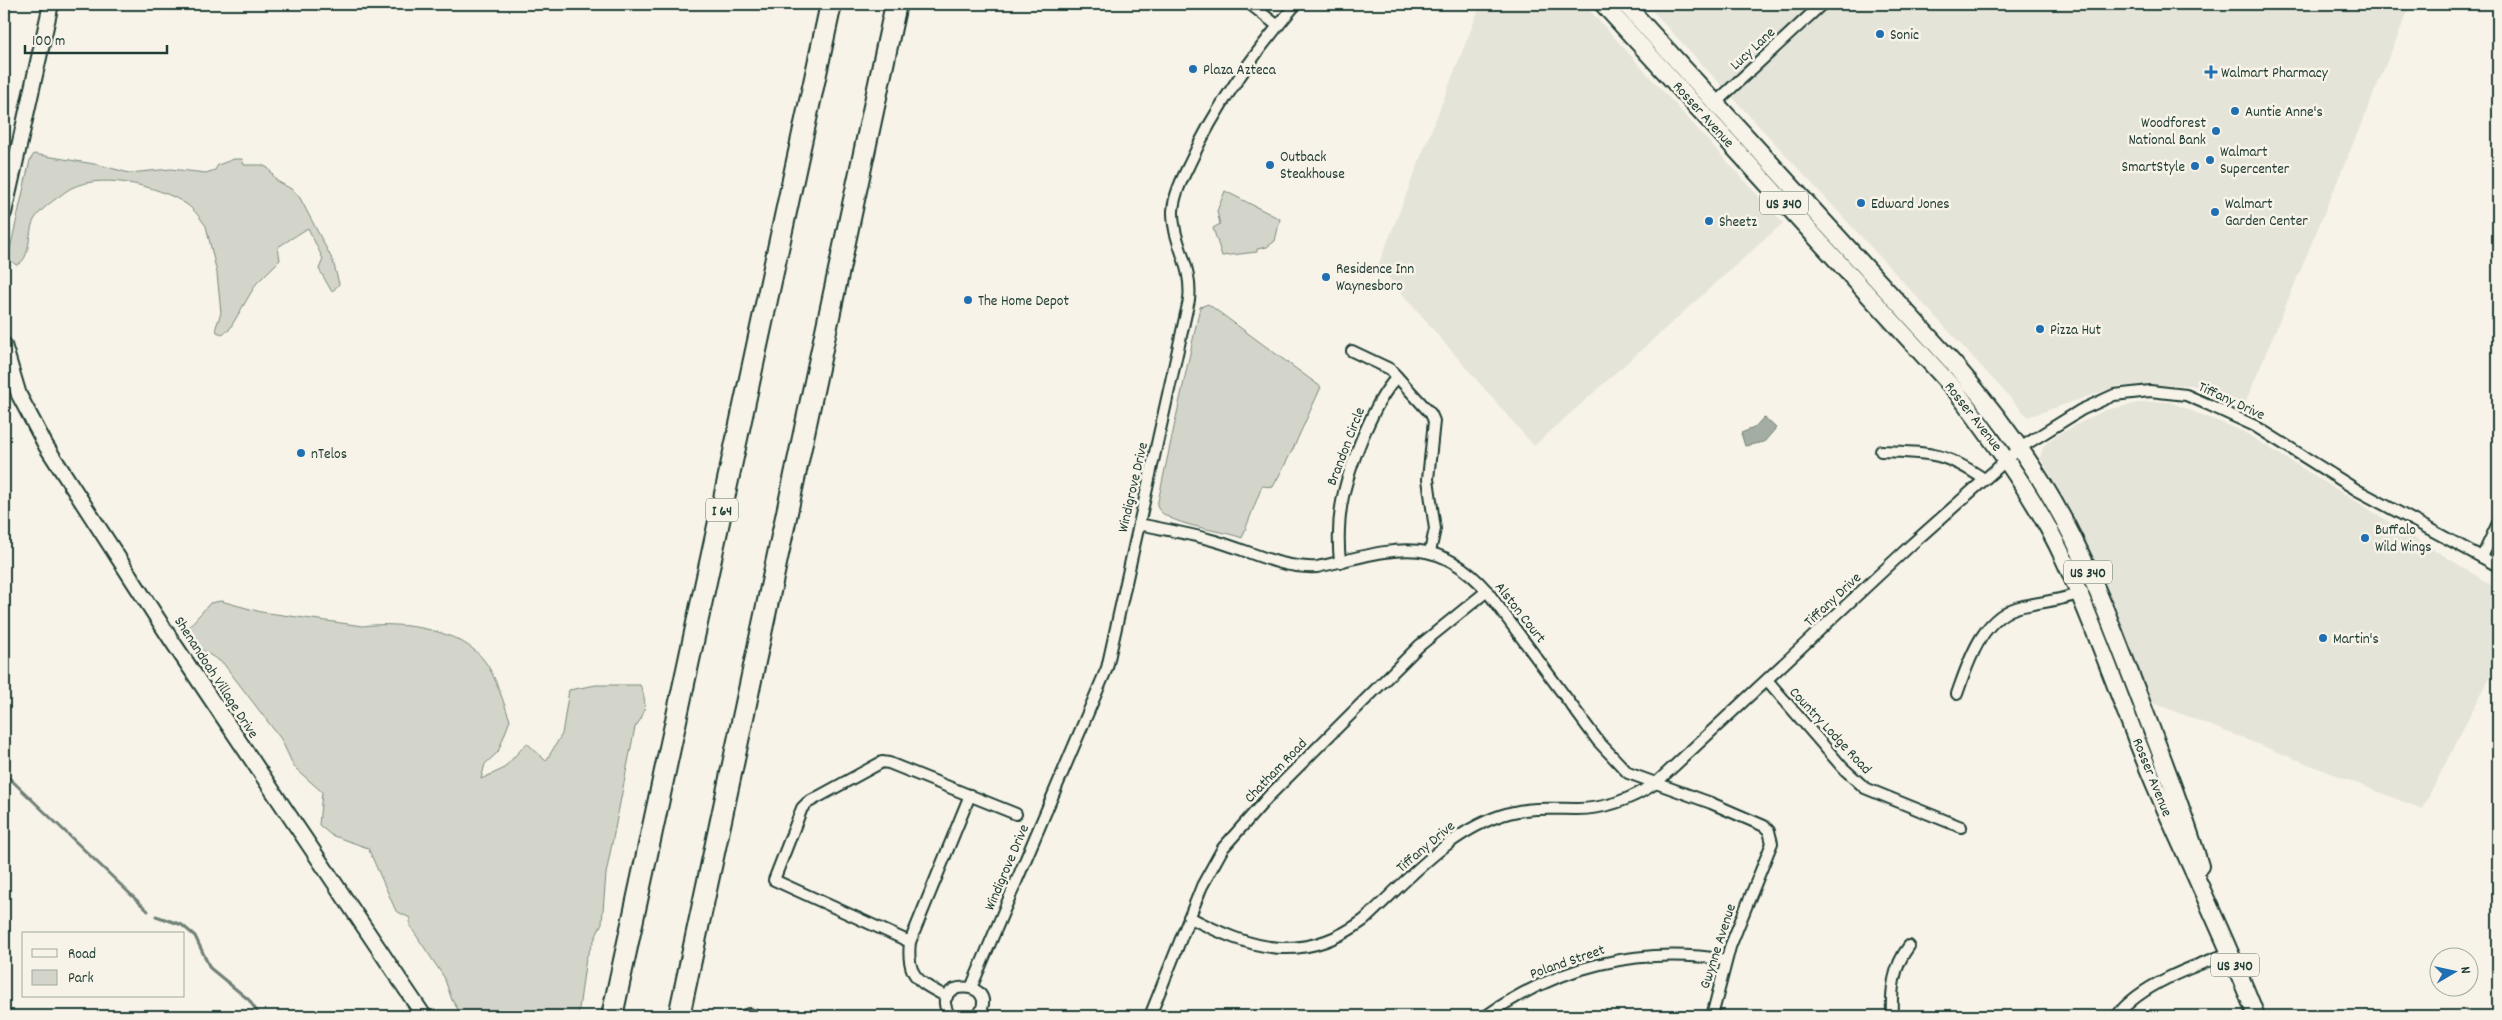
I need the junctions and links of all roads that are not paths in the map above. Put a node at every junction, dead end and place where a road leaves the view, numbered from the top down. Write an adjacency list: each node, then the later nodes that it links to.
1 (51, 4): 12 (street)
2 (831, 4): 45 (highway, I 64)
3 (896, 4): 46 (highway)
4 (1250, 4): 9 (street)
5 (1296, 4): 9 (street, Windigrove Drive)
6 (1602, 4): 11 (main road, Rosser Avenue / US 340)
7 (1625, 4): 10 (main road, Rosser Avenue / US 340)
8 (1822, 4): 10 (street, Lucy Lane)
9 (1278, 26): 21 (street, Windigrove Drive)
10 (1716, 103): 11 (street, Lucy Lane); 16 (main road, Rosser Avenue / US 340)
11 (1703, 115): 18 (main road, Rosser Avenue / US 340)
12 (4, 213)
13 (4, 345): 44 (street, Shenandoah Village Drive)
14 (1352, 352): 15 (street)
15 (1398, 377): 22 (street); 24 (street, Brandon Circle)
16 (2020, 448): 18 (street, Tiffany Drive); 23 (street, Tiffany Drive); 26 (main road, Rosser Avenue / US 340)
17 (1881, 451): 19 (street)
18 (2007, 460): 19 (street, Tiffany Drive); 28 (main road, Rosser Avenue / US 340)
19 (1984, 479): 29 (street, Tiffany Drive)
20 (2498, 523): 23 (street)
21 (1139, 524): 24 (street, Alston Court); 42 (street, Windigrove Drive)
22 (1430, 552): 24 (street, Alston Court); 27 (street, Alston Court)
23 (2482, 558): 25 (street, Tiffany Drive)
24 (1340, 562)
25 (2498, 566)
26 (2095, 587): 28 (street); 36 (main road, Rosser Avenue / US 340)
27 (1487, 591): 31 (street, Alston Court); 37 (street, Chatham Road)
28 (2079, 594): 30 (street); 36 (main road, Rosser Avenue / US 340)
29 (1767, 680): 31 (street, Tiffany Drive); 34 (street, Country Lodge Road)
30 (1957, 694)
31 (1656, 783): 35 (street, Alston Court); 37 (street, Tiffany Drive)
32 (970, 795): 33 (street); 38 (street); 38 (street)
33 (1016, 814)
34 (1961, 827)
35 (1754, 886): 41 (street, Gwynne Avenue)
36 (2214, 914): 40 (main road, Rosser Avenue / US 340)
37 (1189, 917): 51 (street, Chatham Road)
38 (910, 942): 43 (street)
39 (1909, 946): 54 (street)
40 (2230, 954): 55 (street); 56 (main road, Rosser Avenue / US 340)
41 (1726, 960): 52 (street, Poland Street); 53 (street, Gwynne Avenue)
42 (971, 988): 43 (street); 50 (street)
43 (947, 997): 49 (street)
44 (424, 1016)
45 (612, 1016)
46 (679, 1016)
47 (742, 1016): 48 (street)
48 (755, 1016)
49 (949, 1016)
50 (978, 1016)
51 (1150, 1016)
52 (1486, 1016)
53 (1712, 1016)
54 (1892, 1016)
55 (2117, 1016)
56 (2256, 1016)

